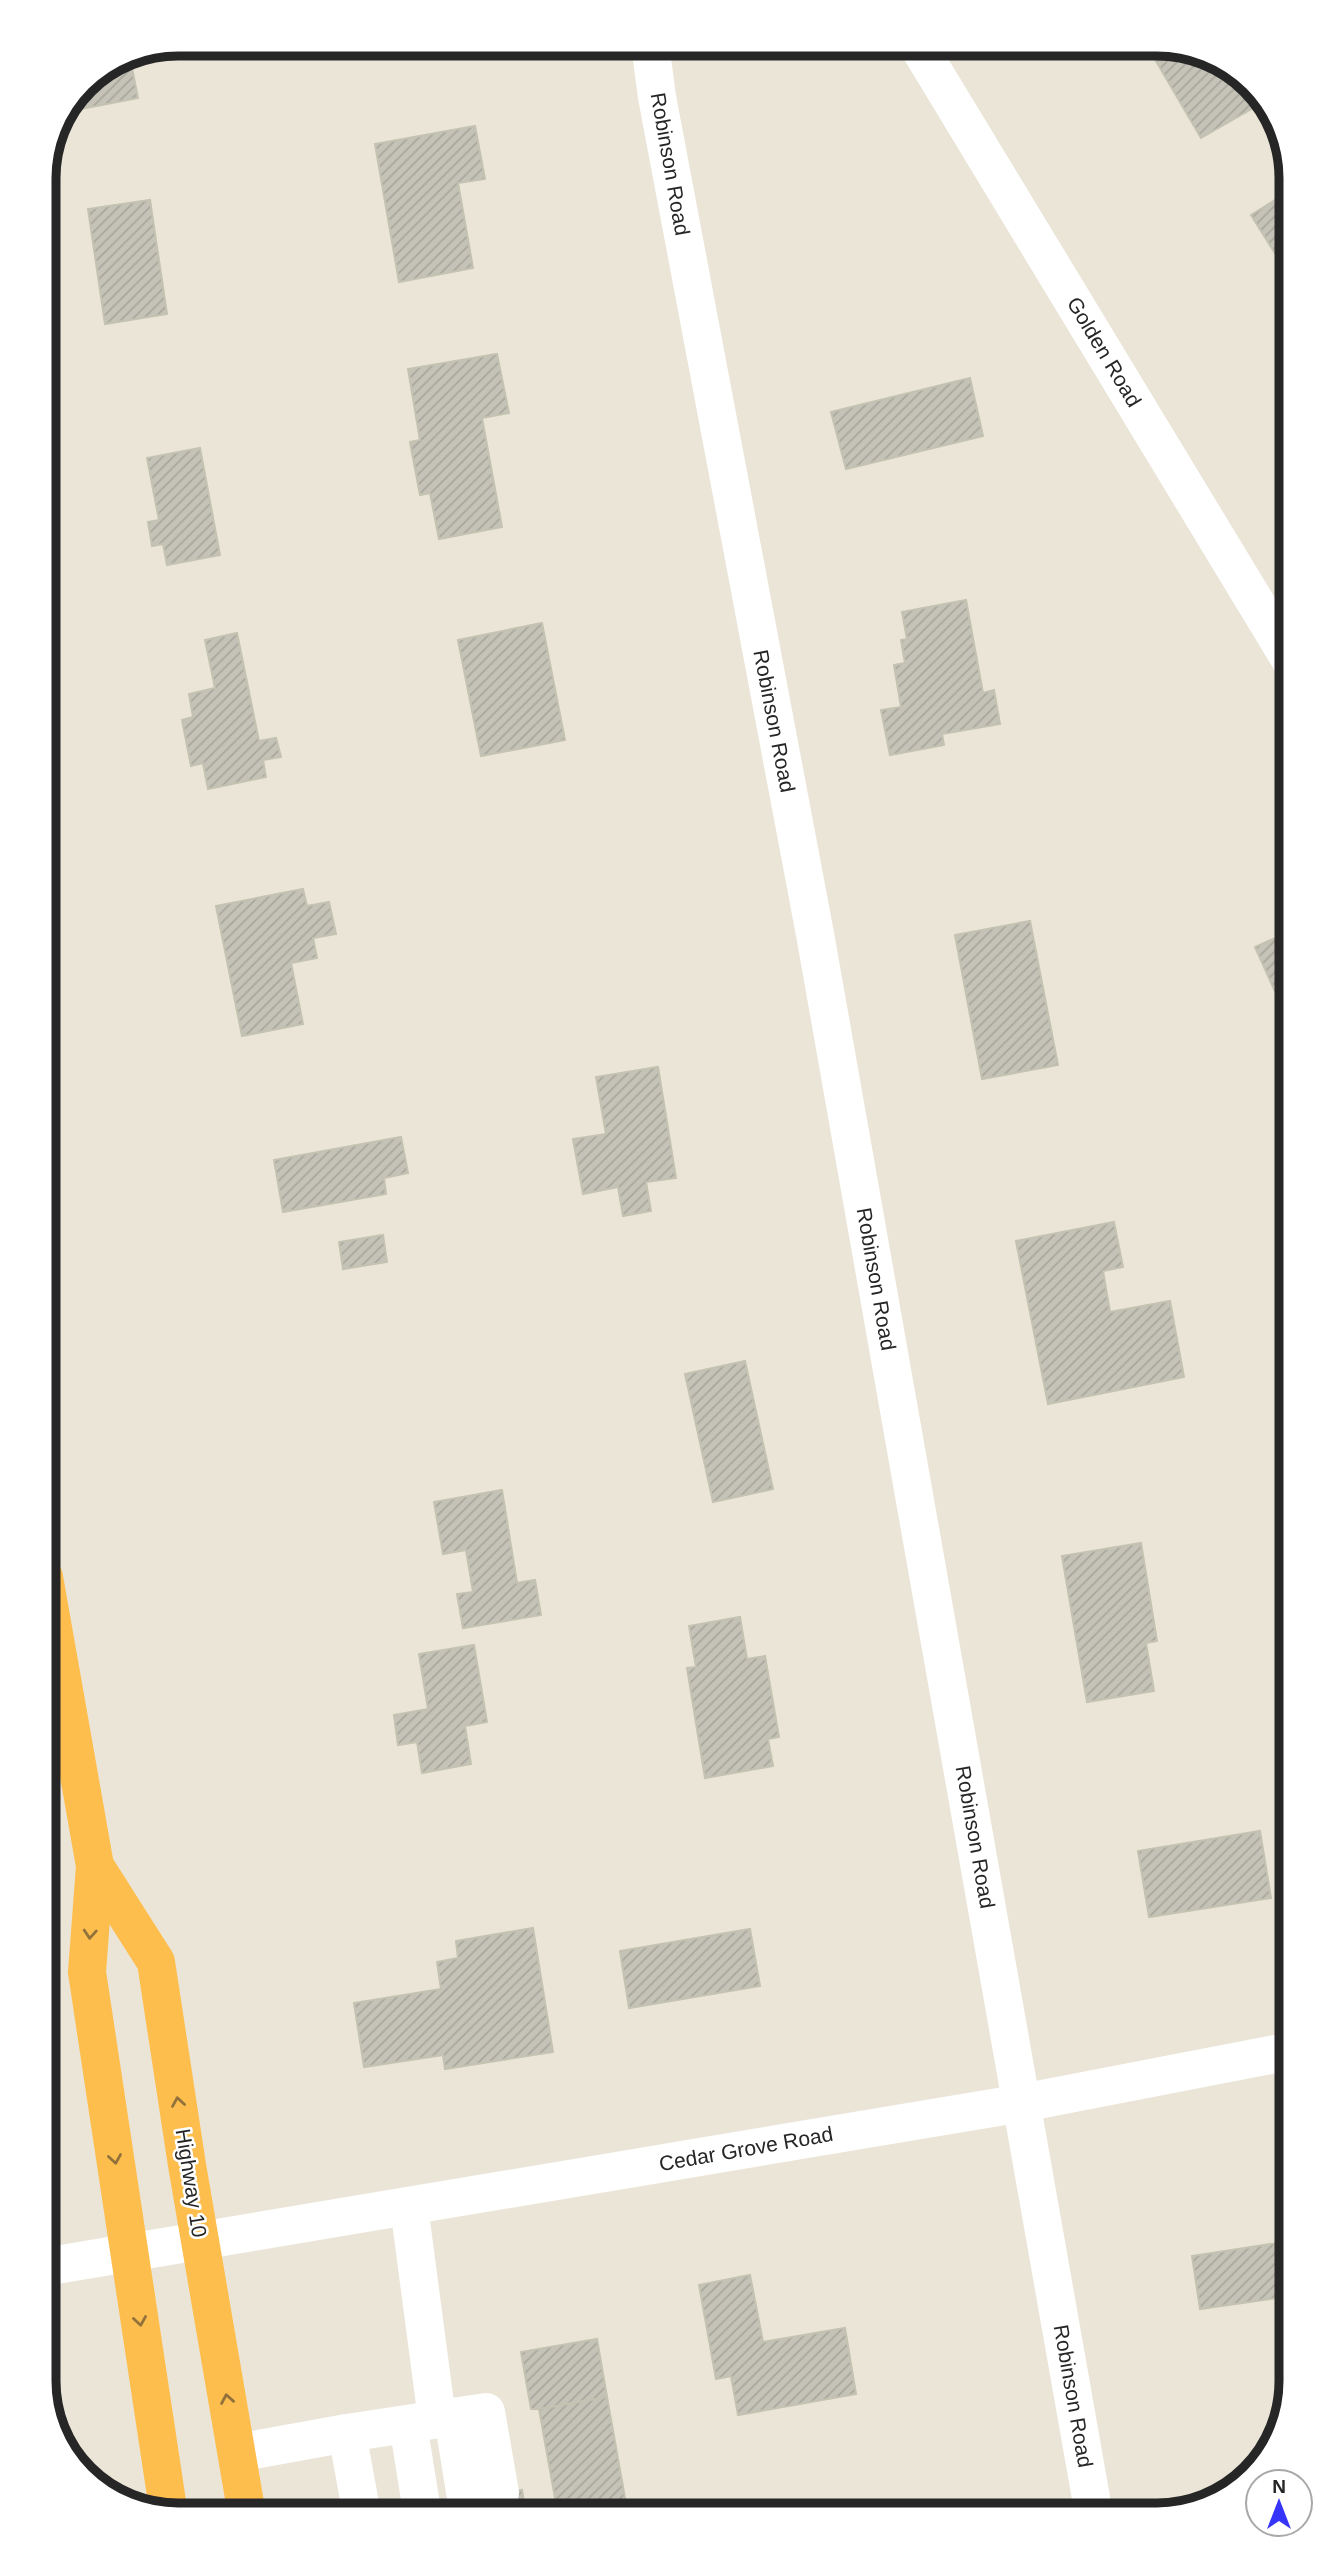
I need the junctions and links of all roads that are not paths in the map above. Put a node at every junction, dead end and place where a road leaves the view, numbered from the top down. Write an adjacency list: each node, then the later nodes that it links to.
1 (651, 56): 7 (street, Robinson Road)
2 (924, 56): 3 (street, Golden Road)
3 (1279, 641)
4 (56, 1645): 5 (highway, Highway 10)
5 (95, 1866): 9 (highway, Highway 10, one-way to 5); 10 (highway, Highway 10, one-way to 10)
6 (1279, 2053): 7 (street, Cedar Grove Road)
7 (1022, 2103): 8 (street, Cedar Grove Road); 20 (street, Robinson Road)
8 (409, 2206): 9 (street, Cedar Grove Road); 12 (street)
9 (201, 2242): 10 (street, Cedar Grove Road); 14 (highway, Highway 10, one-way to 9)
10 (129, 2253): 11 (street, Cedar Grove Road); 16 (highway, Highway 10, one-way to 16)
11 (56, 2265)
12 (433, 2420): 13 (street); 15 (street); 19 (street)
13 (347, 2433): 14 (street); 18 (street)
14 (237, 2453): 17 (highway, Highway 10)
15 (483, 2496)
16 (167, 2502)
17 (245, 2503)
18 (360, 2503)
19 (421, 2503)
20 (1092, 2503)

